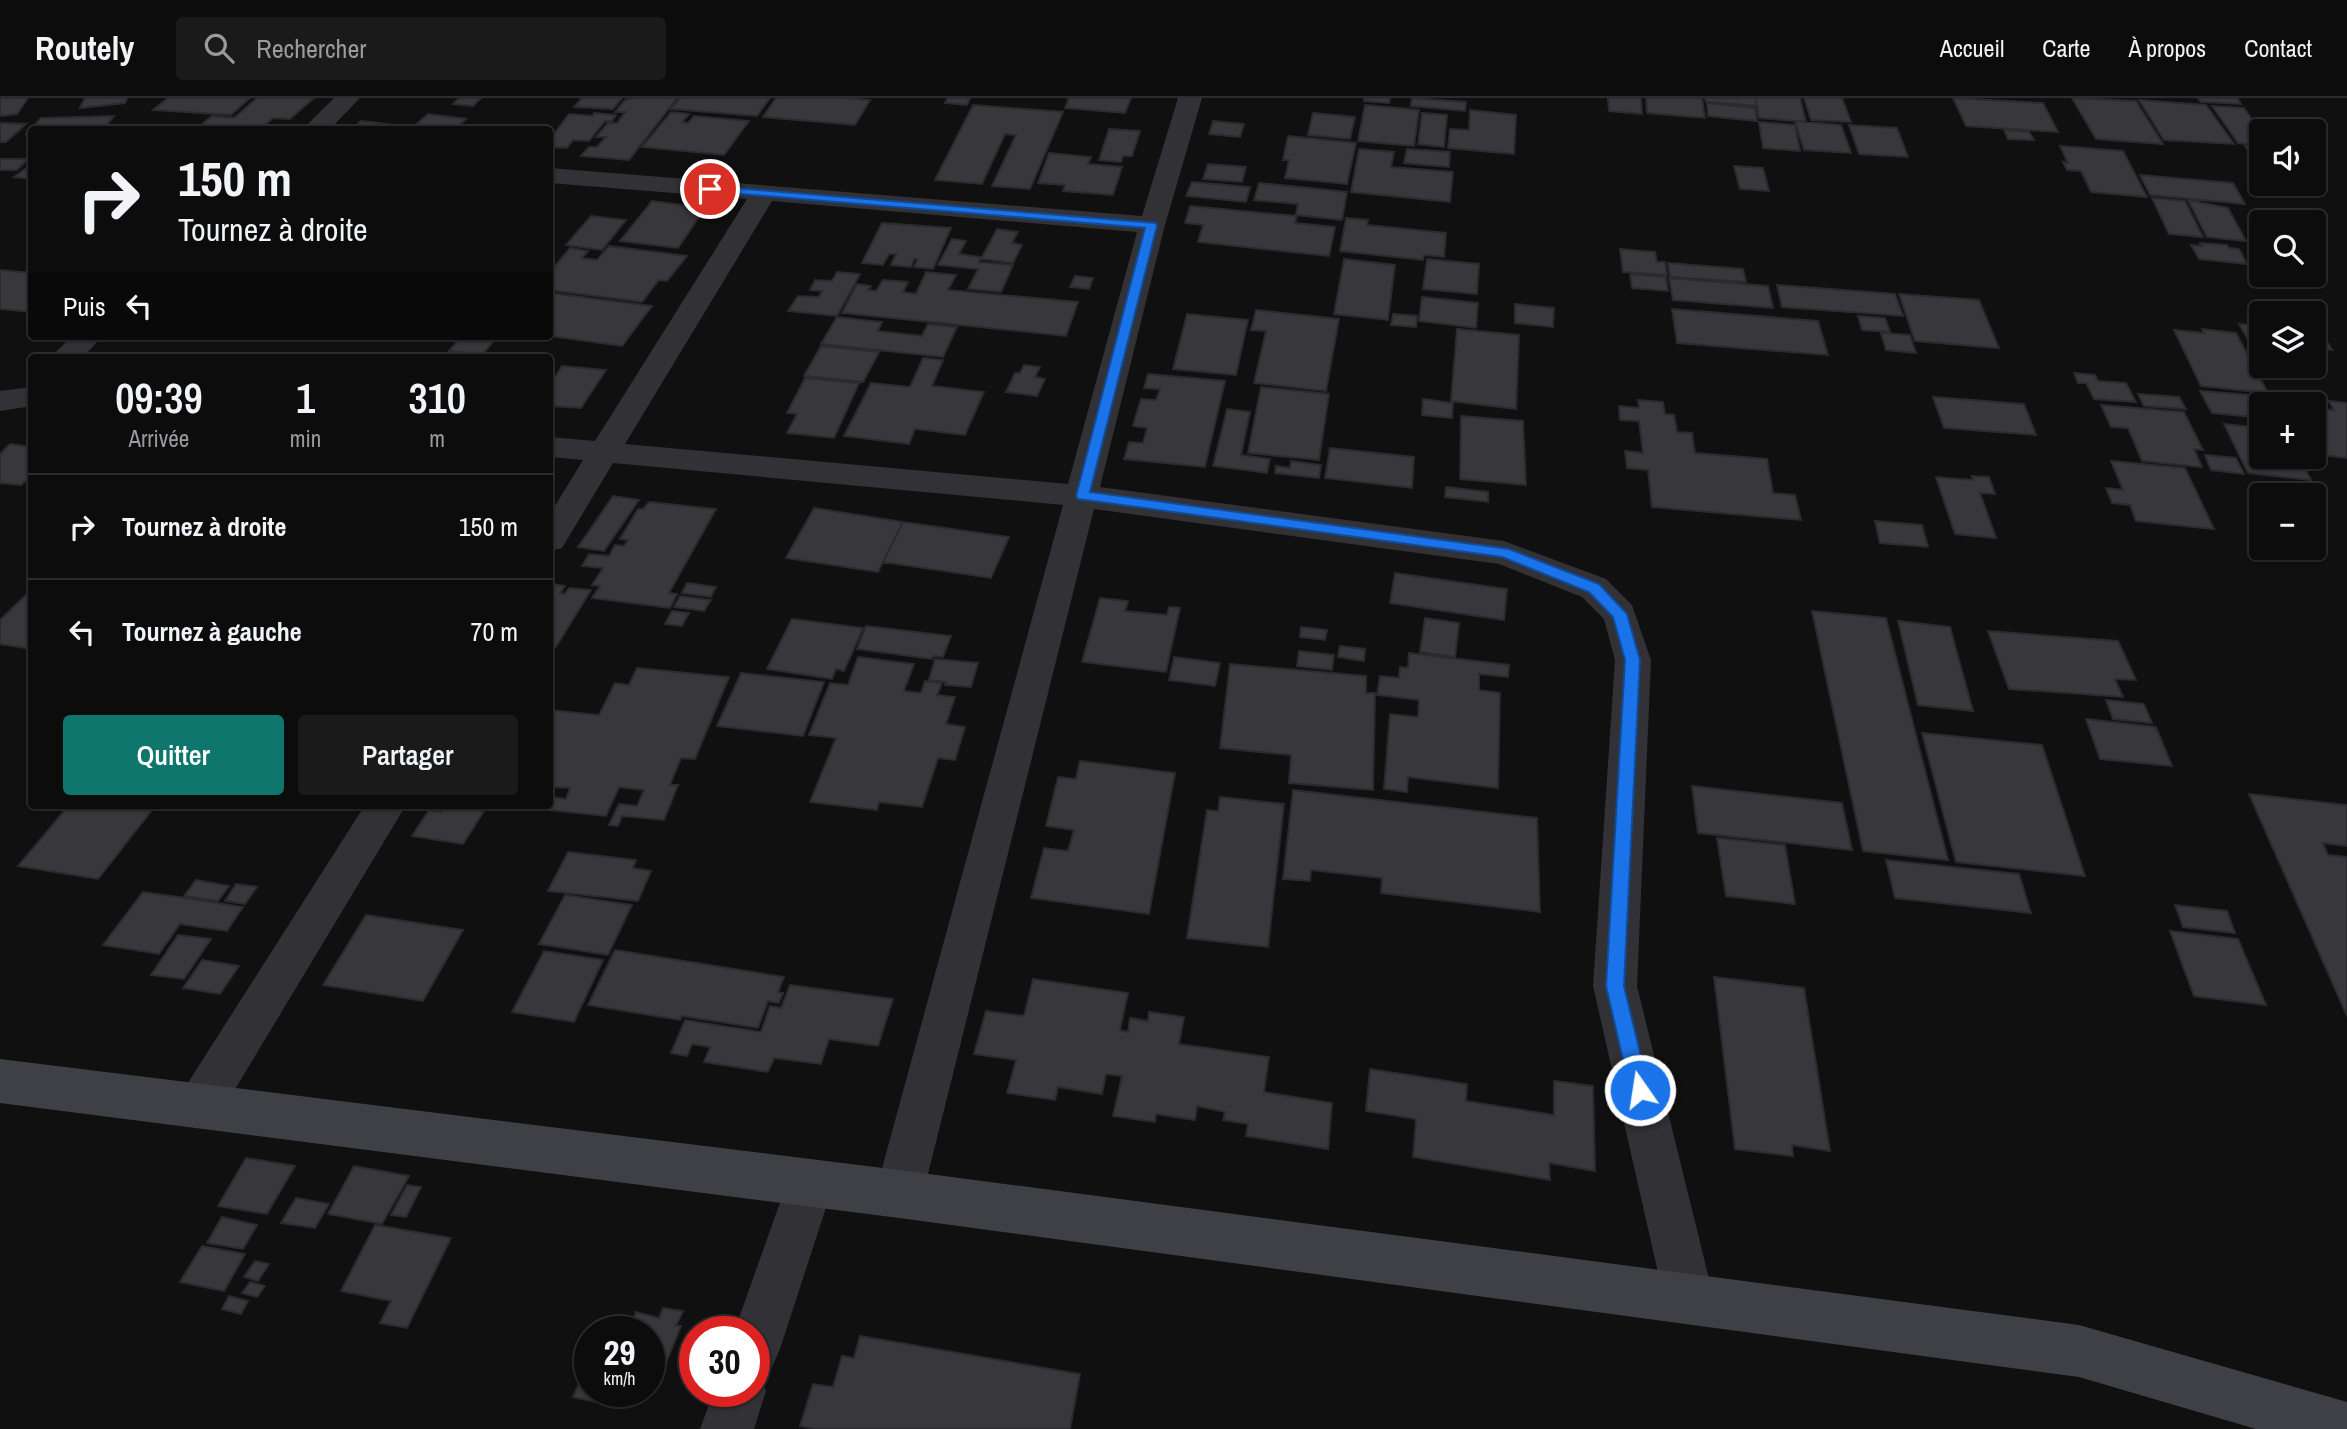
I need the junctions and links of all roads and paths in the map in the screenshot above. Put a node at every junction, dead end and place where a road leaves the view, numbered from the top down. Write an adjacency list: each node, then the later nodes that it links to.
1 (348, 98): 3 (street)
2 (1190, 98): 6 (street)
3 (318, 126)
4 (553, 176): 5 (street)
5 (764, 193): 6 (street); 10 (street)
6 (1152, 226): 11 (street)
7 (85, 340): 8 (street)
8 (69, 354)
9 (553, 447): 10 (street)
10 (604, 452): 11 (street); 12 (street)
11 (1083, 496): 17 (street); 18 (street)
12 (553, 535)
13 (384, 809): 15 (street)
14 (0, 1081): 15 (main road)
15 (200, 1105): 16 (main road)
16 (810, 1183): 17 (main road); 19 (street)
17 (899, 1194): 18 (main road)
18 (1689, 1299): 22 (main road)
19 (765, 1316)
20 (735, 1407): 21 (street)
21 (727, 1429)
22 (2347, 1429)

